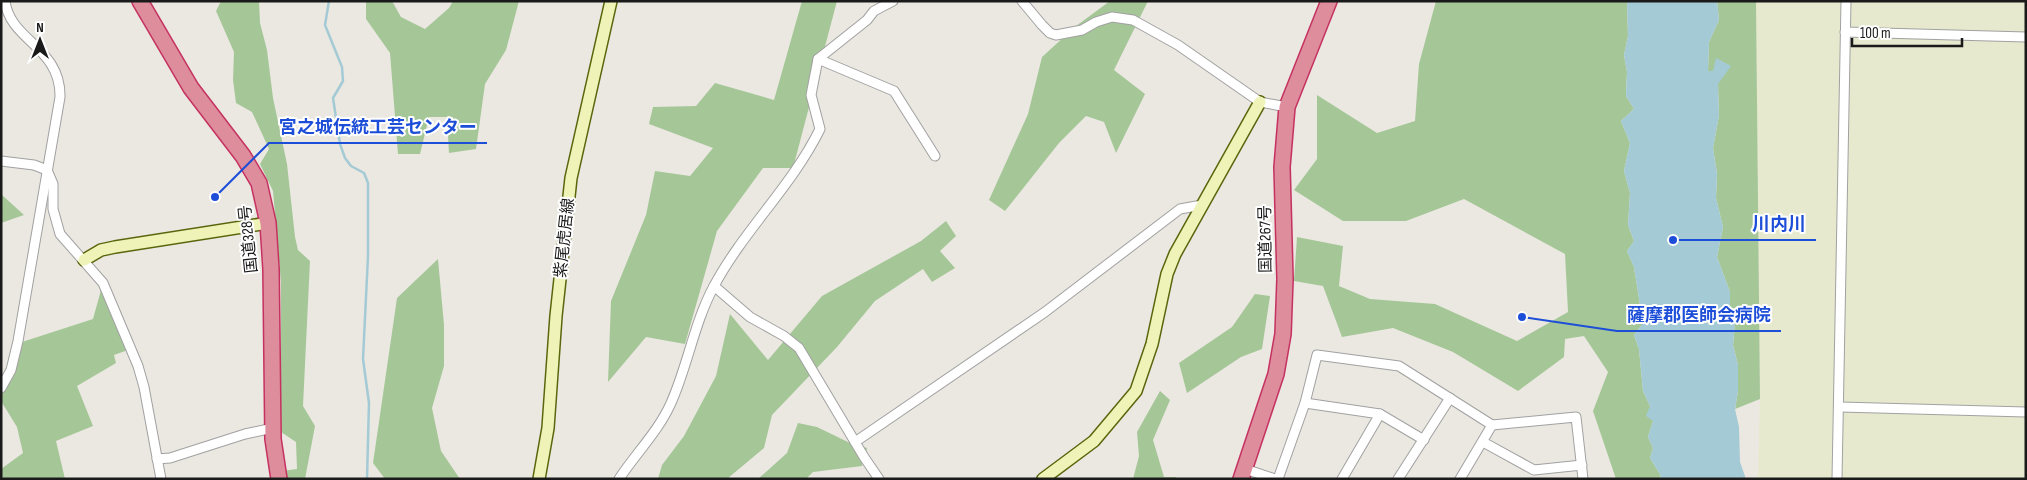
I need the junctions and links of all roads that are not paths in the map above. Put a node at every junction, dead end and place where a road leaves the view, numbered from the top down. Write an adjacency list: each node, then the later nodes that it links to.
1 (5, 1): 15 (street)
2 (140, 1): 17 (highway, 国道328号)
3 (611, 1): 37 (street, 紫尾虎居線)
4 (1022, 1): 11 (street)
5 (1329, 1): 12 (highway, 国道267号)
6 (1846, 1): 8 (street)
7 (890, 2): 10 (street)
8 (1845, 32): 9 (street); 23 (street)
9 (2026, 38)
10 (818, 59): 13 (street); 19 (street)
11 (1260, 102): 12 (street); 16 (street)
12 (1287, 107): 33 (highway, 国道267号)
13 (935, 156)
14 (1, 161): 15 (street)
15 (46, 170): 18 (street); 20 (street)
16 (1202, 205): 29 (street); 40 (street)
17 (268, 223): 18 (street); 27 (highway, 国道328号)
18 (84, 260): 31 (street)
19 (714, 286): 29 (street); 38 (street)
20 (1, 388)
21 (1450, 398): 22 (street); 26 (street); 28 (street)
22 (1305, 403): 25 (street); 41 (street)
23 (1840, 407): 24 (street); 46 (street)
24 (2026, 412)
25 (1380, 414): 28 (street); 42 (street)
26 (1492, 425): 30 (street); 32 (street)
27 (273, 428): 31 (street); 36 (highway, 国道328号)
28 (1424, 440): 43 (street)
29 (855, 442): 39 (street)
30 (1483, 442): 34 (street); 44 (street)
31 (158, 459): 35 (street)
32 (1582, 465): 34 (street); 45 (street)
33 (1243, 474): 41 (street)
34 (1535, 474)
35 (161, 479)
36 (279, 479)
37 (539, 479)
38 (620, 479)
39 (880, 479)
40 (1043, 479)
41 (1277, 479)
42 (1342, 479)
43 (1398, 479)
44 (1460, 479)
45 (1583, 479)
46 (1837, 479)

